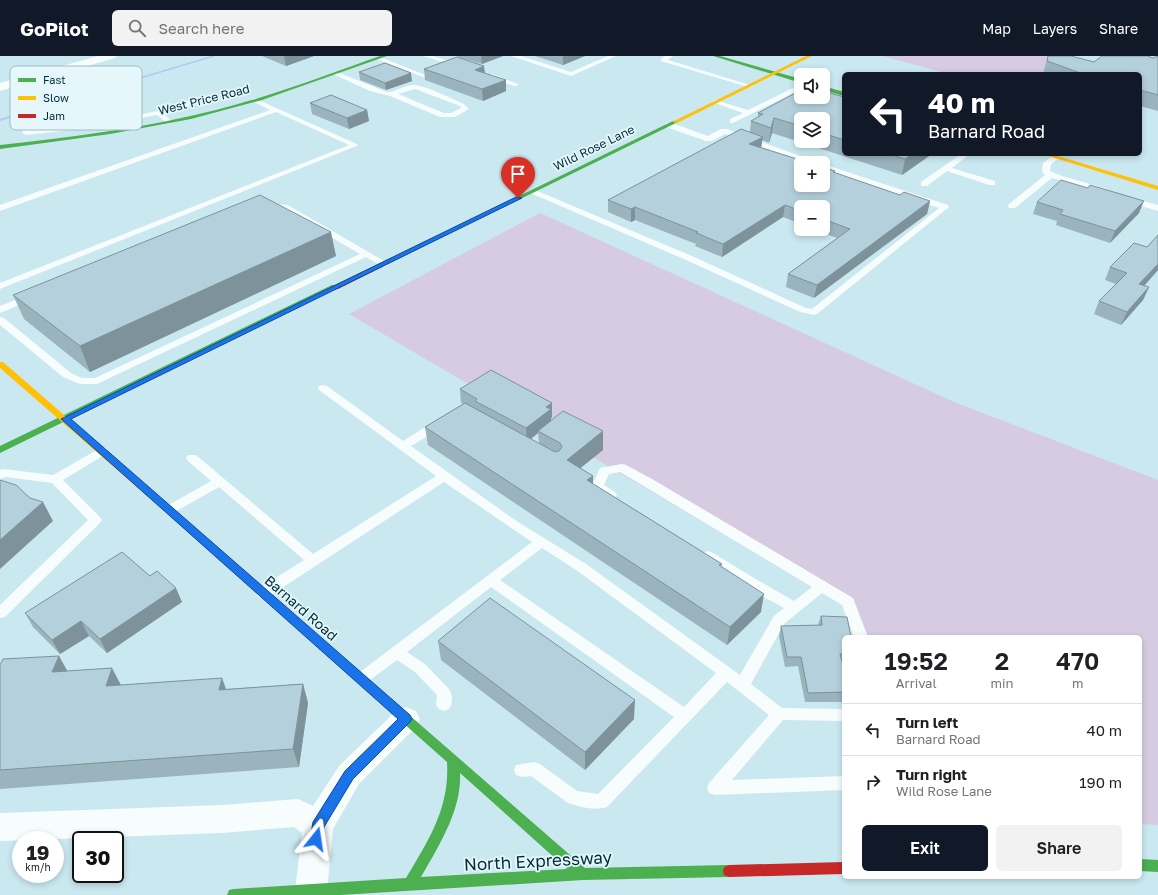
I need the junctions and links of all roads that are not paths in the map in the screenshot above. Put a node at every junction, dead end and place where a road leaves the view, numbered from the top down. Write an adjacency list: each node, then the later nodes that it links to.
1 (111, 56): 9 (street)
2 (426, 56): 10 (lane)
3 (514, 56): 4 (lane)
4 (614, 56)
5 (670, 56): 18 (lane)
6 (715, 56): 13 (street)
7 (810, 56): 13 (street, Wild Rose Lane)
8 (382, 57): 11 (street, West Price Road); 14 (lane)
9 (75, 66)
10 (470, 68)
11 (335, 73): 24 (lane); 27 (street, West Price Road)
12 (483, 73): 17 (lane)
13 (775, 73): 15 (street); 18 (street, Wild Rose Lane)
14 (425, 76)
15 (794, 79)
16 (10, 84): 19 (street)
17 (516, 85)
18 (750, 86): 28 (street, Wild Rose Lane)
19 (0, 87)
20 (794, 89): 22 (lane)
21 (830, 90): 23 (street)
22 (788, 92): 25 (lane); 31 (lane)
23 (842, 93)
24 (391, 94): 24 (lane)
25 (794, 94)
26 (209, 97): 30 (lane)
27 (254, 100): 29 (lane); 34 (street, West Price Road)
28 (715, 102): 31 (lane); 35 (street, Wild Rose Lane)
29 (276, 110): 56 (lane); 60 (lane)
30 (159, 113): 32 (lane); 34 (lane)
31 (749, 113): 33 (lane)
32 (142, 116)
33 (733, 121)
34 (168, 122): 36 (street, West Price Road)
35 (669, 125): 43 (lane); 53 (street, Wild Rose Lane)
36 (142, 127)
37 (27, 130): 40 (lane)
38 (53, 130): 40 (lane)
39 (127, 130): 41 (street, West Price Road)
40 (26, 133): 41 (lane)
41 (21, 145): 42 (street, West Price Road)
42 (0, 147)
43 (795, 156)
44 (963, 156): 48 (lane)
45 (1051, 156): 46 (street)
46 (1057, 158): 49 (lane); 52 (street)
47 (830, 168): 53 (lane)
48 (945, 168): 50 (lane); 51 (lane)
49 (1051, 174): 55 (lane); 57 (lane)
50 (992, 183)
51 (924, 184)
52 (1158, 188)
53 (532, 192): 59 (street, Wild Rose Lane)
54 (256, 206): 58 (lane)
55 (1012, 206)
56 (0, 208)
57 (1158, 208)
58 (366, 254): 59 (lane); 64 (lane)
59 (384, 264): 65 (street, Wild Rose Lane)
60 (0, 286)
61 (37, 295): 62 (lane)
62 (0, 310)
63 (0, 320): 64 (lane)
64 (228, 320): 65 (lane)
65 (246, 331): 68 (street, Wild Rose Lane)
66 (0, 364): 68 (street, Barnard Road)
67 (323, 388): 70 (lane)
68 (65, 419): 71 (street, Wild Rose Lane); 72 (street, Barnard Road)
69 (448, 419): 70 (lane)
70 (403, 446): 75 (lane)
71 (0, 450)
72 (102, 451): 76 (lane); 79 (street, Barnard Road)
73 (192, 458): 77 (lane)
74 (0, 475): 76 (lane)
75 (444, 476): 80 (lane); 82 (lane)
76 (54, 479): 87 (lane)
77 (220, 482): 79 (lane); 82 (lane)
78 (624, 503): 84 (lane)
79 (169, 510): 85 (street, Barnard Road)
80 (541, 542): 83 (lane); 90 (lane)
81 (696, 549): 86 (lane)
82 (313, 561): 85 (lane)
83 (490, 580): 89 (lane); 96 (lane)
84 (822, 586): 86 (lane); 88 (lane)
85 (263, 593): 91 (street, Barnard Road)
86 (796, 608): 92 (lane)
87 (0, 613)
88 (860, 635)
89 (396, 652): 91 (lane); 93 (lane)
90 (726, 673): 92 (lane); 96 (lane)
91 (361, 679): 97 (street, Barnard Road)
92 (742, 686): 94 (lane)
93 (444, 705)
94 (779, 714): 95 (lane); 100 (lane)
95 (842, 715)
96 (685, 716): 99 (lane)
97 (406, 719): 98 (street, Barnard Road); 101 (street)
98 (453, 760): 106 (street, Barnard Road); 107 (street)
99 (522, 770)
100 (842, 783)
101 (318, 826): 102 (street); 108 (street)
102 (0, 827)
103 (1142, 865): 104 (street)
104 (1158, 866)
105 (842, 868): 106 (street, North Expressway)
106 (583, 874): 107 (street, North Expressway)
107 (409, 885): 108 (street, North Expressway)
108 (311, 890): 109 (street, North Expressway)
109 (234, 895)

